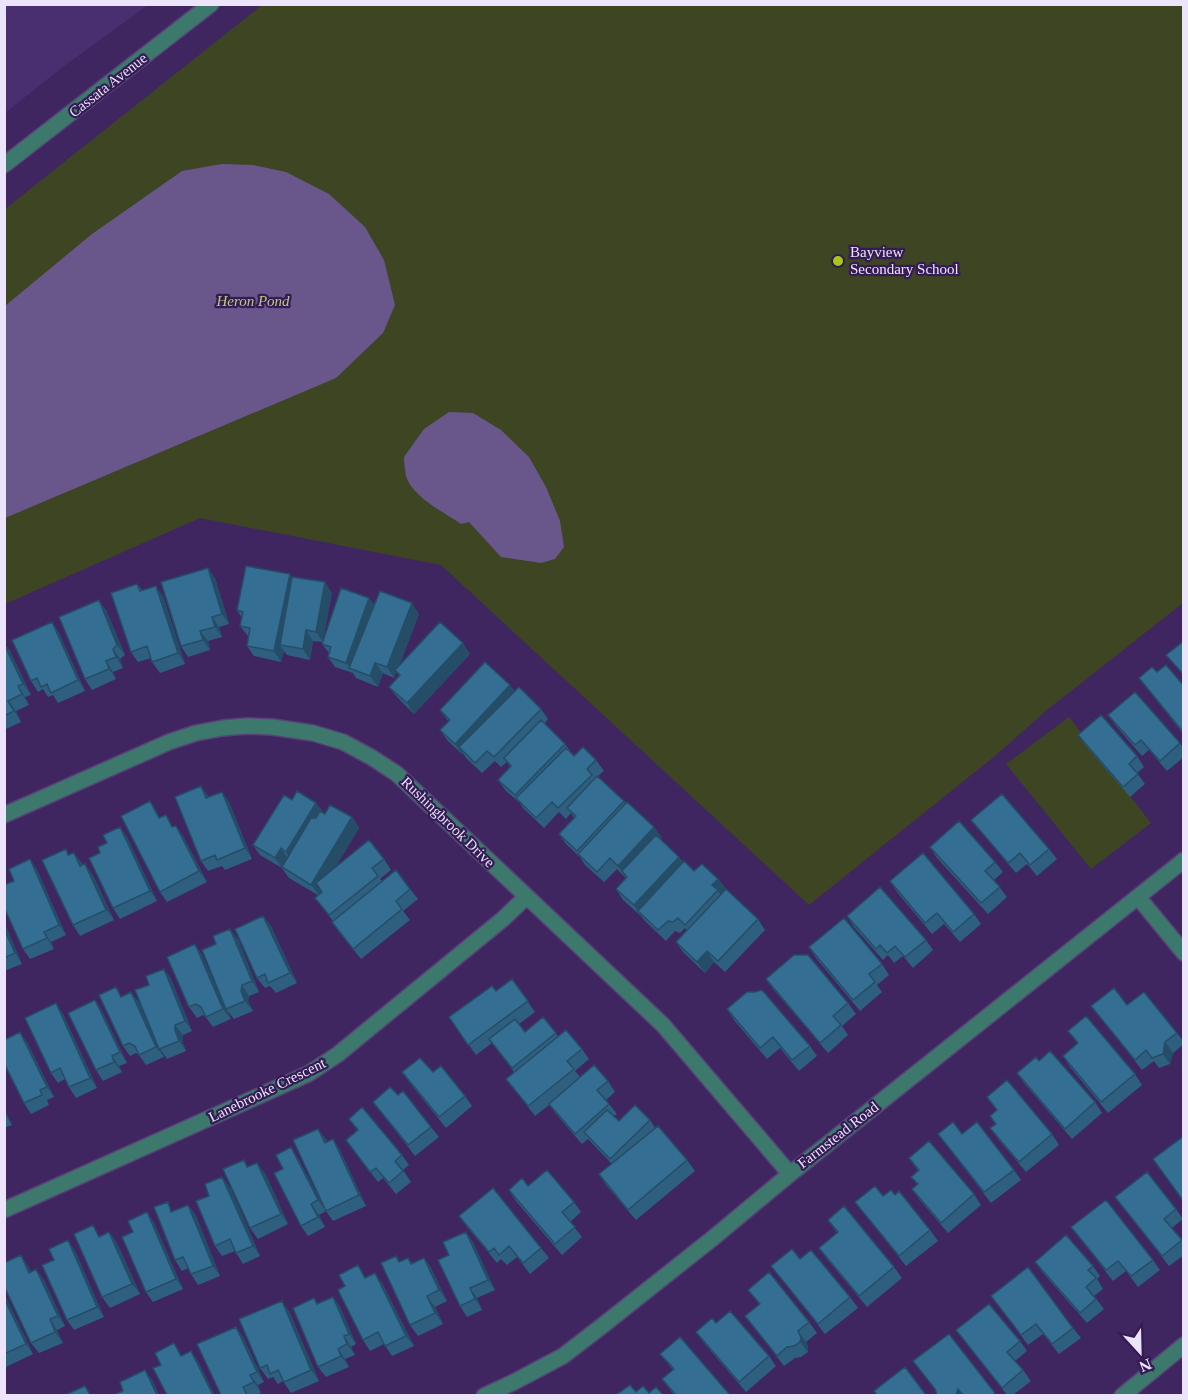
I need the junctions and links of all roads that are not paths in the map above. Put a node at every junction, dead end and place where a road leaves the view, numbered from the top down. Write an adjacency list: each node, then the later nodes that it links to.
1 (211, 4): 2 (street, Cassata Avenue)
2 (4, 165)
3 (4, 815): 5 (street, Rushingbrook Drive)
4 (1184, 860): 6 (street, Farmstead Road)
5 (526, 897): 8 (street, Rushingbrook Drive); 9 (street, Lanebrooke Crescent)
6 (1138, 897): 7 (street); 8 (street, Farmstead Road)
7 (1184, 953)
8 (790, 1174): 11 (street, Farmstead Road)
9 (4, 1210)
10 (1184, 1345): 12 (street)
11 (484, 1395)
12 (1122, 1395)

